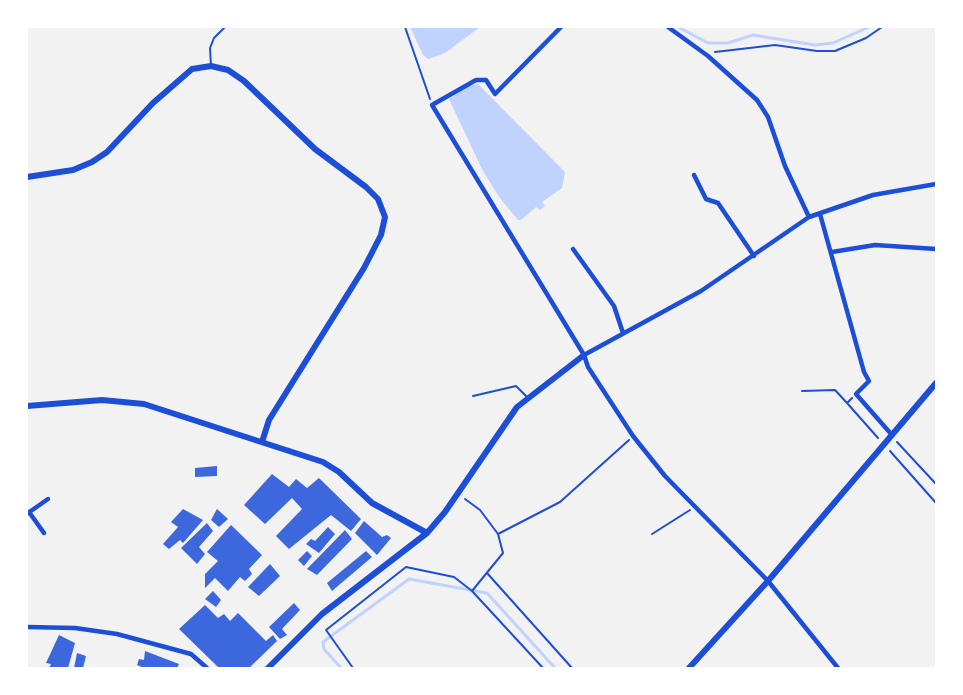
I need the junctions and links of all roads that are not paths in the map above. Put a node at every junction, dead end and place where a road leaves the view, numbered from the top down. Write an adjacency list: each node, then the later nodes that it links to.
1 (225, 27): 4 (lane)
2 (561, 27): 15 (street)
3 (668, 27): 9 (street)
4 (211, 66): 6 (street); 21 (street)
5 (694, 175): 13 (street)
6 (27, 177)
7 (936, 184): 8 (street)
8 (820, 214): 9 (street); 12 (street)
9 (809, 218): 13 (street)
10 (573, 249): 14 (street)
11 (936, 249): 12 (street)
12 (832, 252): 20 (street)
13 (754, 256): 14 (street)
14 (623, 333): 15 (street)
15 (584, 355): 18 (street); 26 (street)
16 (936, 383): 20 (street)
17 (473, 396): 18 (lane)
18 (528, 398): 25 (street)
19 (27, 406): 21 (street)
20 (892, 435): 26 (street)
21 (262, 442): 25 (street)
22 (48, 499): 23 (street)
23 (28, 513): 24 (street)
24 (44, 533)
25 (427, 533): 29 (street)
26 (768, 581): 30 (street); 31 (street)
27 (27, 627): 28 (street)
28 (207, 668)
29 (268, 668)
30 (688, 668)
31 (838, 668)

